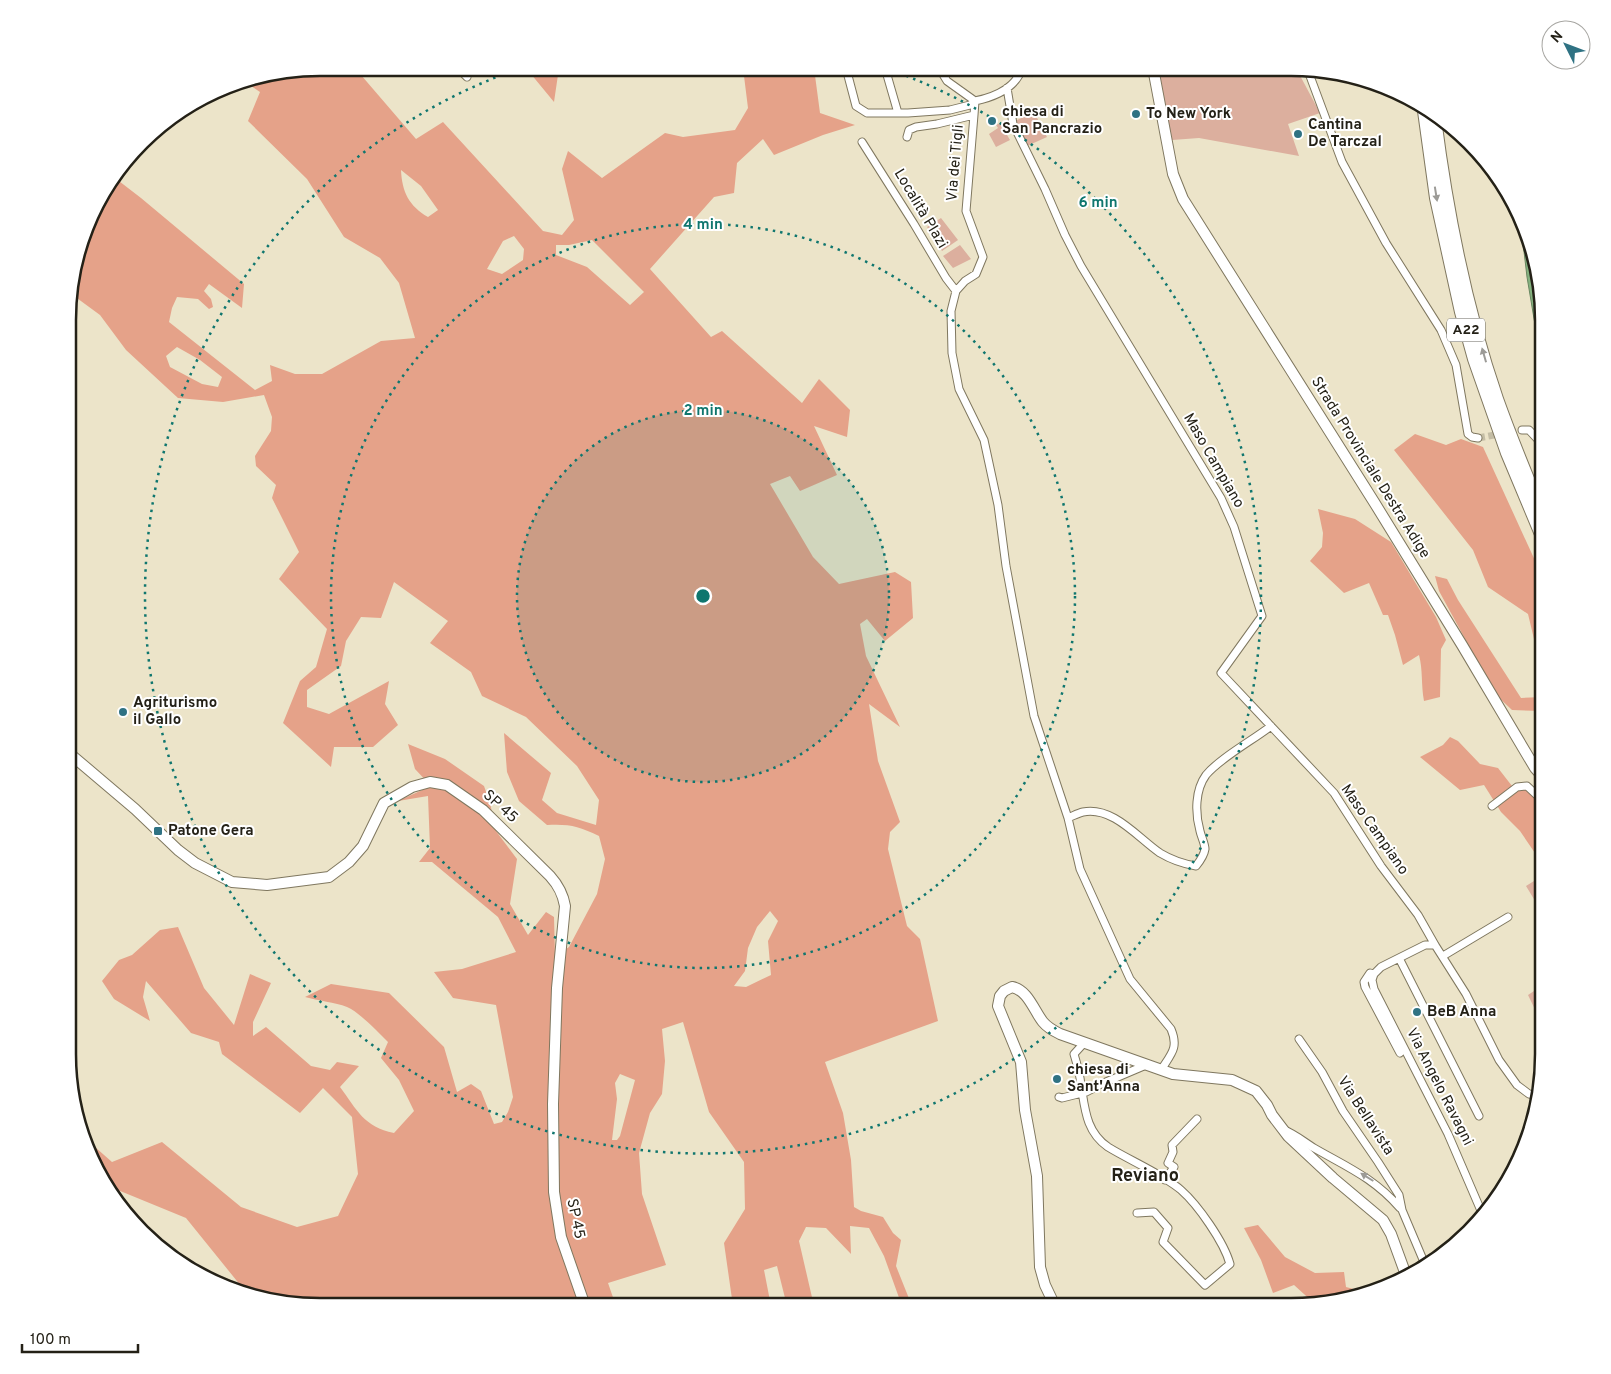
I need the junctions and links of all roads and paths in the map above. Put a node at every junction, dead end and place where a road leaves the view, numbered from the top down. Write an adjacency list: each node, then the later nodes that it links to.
1 (848, 76): 9 (street)
2 (887, 76): 9 (street)
3 (944, 76): 8 (street)
4 (1019, 76): 7 (street)
5 (1155, 76): 23 (street, Strada Provinciale Destra Adige)
6 (1310, 77): 18 (street)
7 (1007, 88): 8 (street); 21 (street, Maso Campiano)
8 (975, 101): 9 (street); 10 (street, Via dei Tigli)
9 (898, 113)
10 (974, 115): 13 (street); 15 (street, Via dei Tigli)
11 (1425, 116): 20 (highway, A22, one-way to 20)
12 (1436, 124): 19 (highway, A22, one-way to 12)
13 (908, 137)
14 (862, 142): 15 (street, Località Plazi)
15 (956, 291): 26 (street)
16 (1522, 430): 17 (street)
17 (1535, 436)
18 (1478, 438)
19 (1535, 496)
20 (1535, 520)
21 (1271, 726): 26 (street); 28 (street, Maso Campiano)
22 (76, 759): 49 (street, SP 45)
23 (1535, 768)
24 (1535, 794): 25 (street)
25 (1492, 806)
26 (1068, 818): 36 (street)
27 (1508, 918): 29 (street)
28 (1435, 945): 29 (street, Maso Campiano); 30 (street)
29 (1443, 956): 38 (street, Maso Campiano)
30 (1399, 958): 31 (street); 40 (street)
31 (1374, 974): 34 (street, Via Angelo Ravagni); 44 (street, Via Angelo Ravagni)
32 (1299, 1039): 45 (street, Via Bellavista)
33 (1084, 1043): 35 (street); 37 (street); 50 (street)
34 (1400, 1053)
35 (1146, 1065): 36 (street); 37 (street)
36 (1161, 1070): 42 (street)
37 (1082, 1093): 39 (street); 43 (street)
38 (1531, 1094)
39 (1059, 1097)
40 (1479, 1116)
41 (1197, 1119): 43 (street)
42 (1283, 1130): 45 (street, Via Bellavista, one-way to 42); 48 (street)
43 (1165, 1180): 46 (street)
44 (1480, 1208)
45 (1402, 1210): 47 (street, Via Bellavista)
46 (1138, 1213)
47 (1423, 1259)
48 (1404, 1270)
49 (582, 1298)
50 (1051, 1298)

